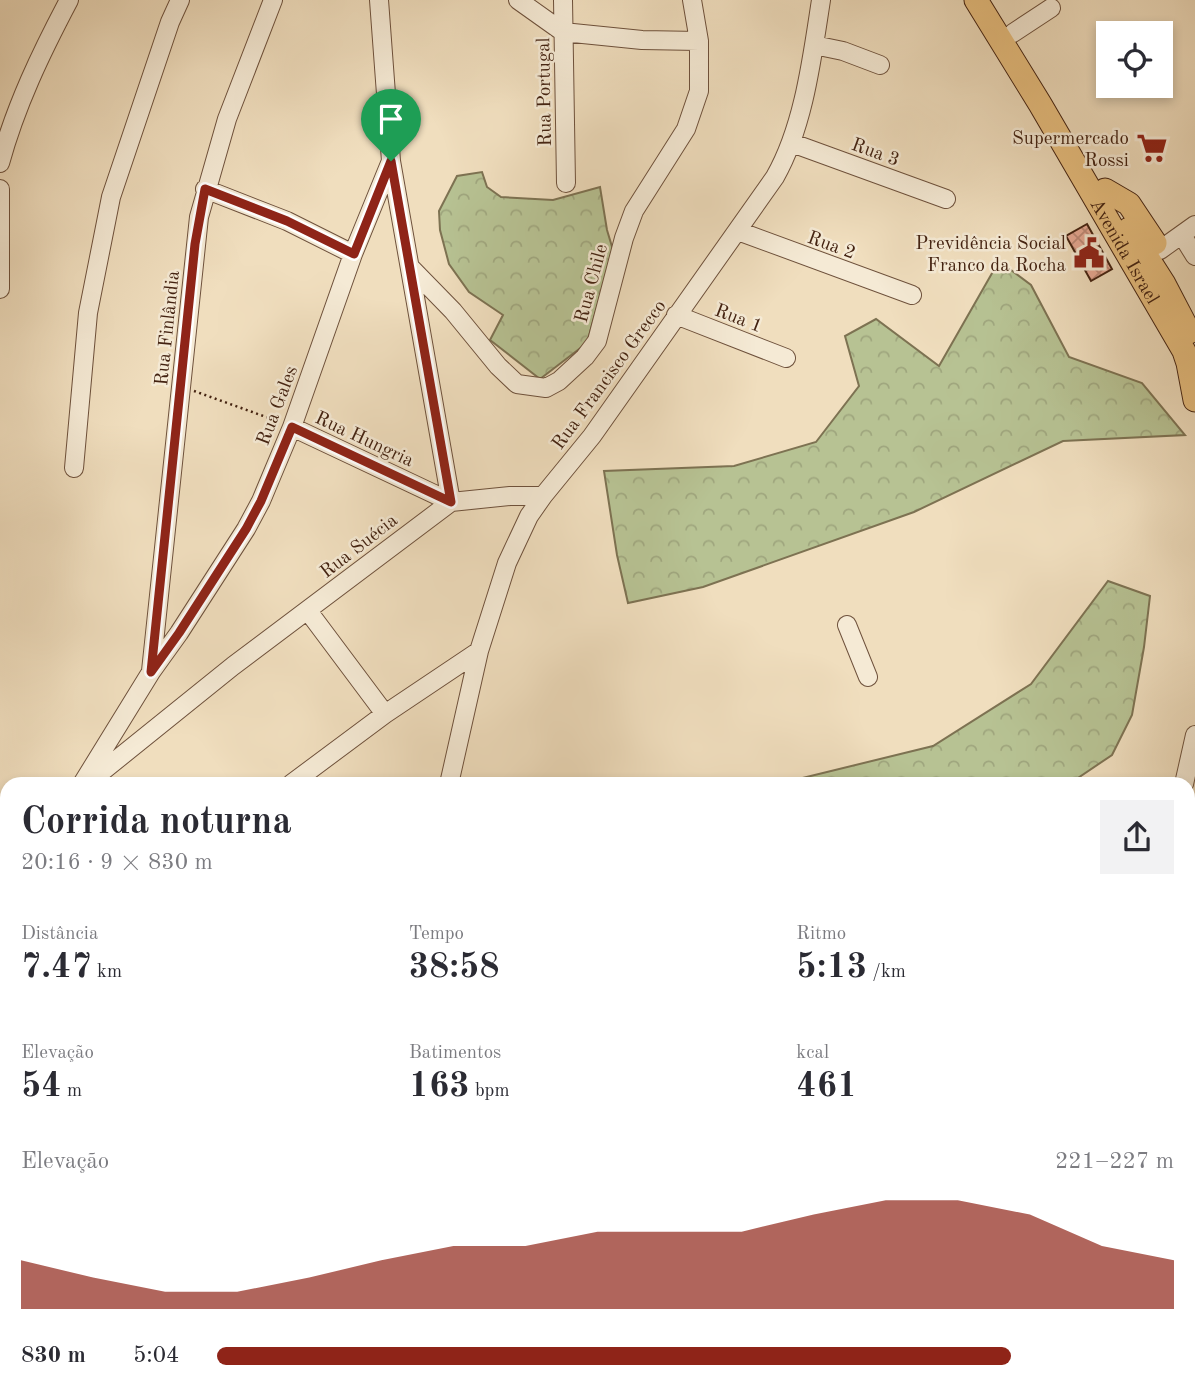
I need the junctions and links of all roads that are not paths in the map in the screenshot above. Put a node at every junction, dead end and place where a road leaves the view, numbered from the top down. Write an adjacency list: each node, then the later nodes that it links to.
1 (69, 0): 19 (street)
2 (180, 0): 40 (street)
3 (273, 0): 22 (street, Rua Finlândia)
4 (379, 0): 18 (street, Rua Gales)
5 (519, 0): 12 (street)
6 (563, 0): 12 (street, Rua Portugal)
7 (692, 0): 14 (street, Rua Chile)
8 (821, 0): 15 (street, Rua Francisco Grecco)
9 (976, 0): 24 (main road, Avenida Israel)
10 (995, 0): 13 (main road, Avenida Israel)
11 (1051, 8): 13 (street)
12 (563, 32): 14 (street); 20 (street, Rua Portugal)
13 (1013, 33): 24 (main road, Avenida Israel)
14 (699, 41): 30 (street, Rua Chile)
15 (814, 45): 16 (street); 17 (street, Rua Francisco Grecco)
16 (880, 65)
17 (792, 143): 23 (street, Rua 3); 26 (street, Rua Francisco Grecco)
18 (391, 161): 28 (street, Rua Gales); 30 (street)
19 (0, 163)
20 (566, 183)
21 (0, 189): 33 (street)
22 (205, 189): 28 (street); 46 (street, Rua Finlândia)
23 (946, 199)
24 (1125, 223): 27 (main road); 31 (main road, Avenida Israel); 32 (main road, Avenida Israel)
25 (1189, 230): 27 (street); 29 (street)
26 (738, 231): 34 (street, Rua 2); 35 (street, Rua Francisco Grecco)
27 (1160, 250): 36 (main road)
28 (354, 254): 39 (street, Rua Gales)
29 (1195, 256)
30 (412, 269): 42 (street)
31 (1136, 270): 32 (main road); 38 (main road, Avenida Israel)
32 (1164, 284): 36 (main road, Avenida Israel)
33 (0, 289)
34 (912, 295)
35 (676, 316): 37 (street, Rua 1); 41 (street, Rua Francisco Grecco)
36 (1191, 337)
37 (786, 358)
38 (1195, 400)
39 (292, 427): 42 (street, Rua Hungria); 46 (street, Rua Gales)
40 (74, 468)
41 (543, 496): 42 (street, Rua Hungria); 45 (street, Rua Francisco Grecco)
42 (451, 502): 43 (street, Rua Suécia)
43 (308, 611): 48 (street); 51 (street, Rua Suécia)
44 (847, 625): 47 (street)
45 (480, 651): 48 (street); 53 (street, Rua Francisco Grecco)
46 (151, 672): 50 (street, Rua Gales)
47 (868, 677)
48 (385, 714): 52 (street)
49 (1195, 734): 54 (street)
50 (88, 777)
51 (93, 777)
52 (300, 777)
53 (451, 777)
54 (1186, 777)

